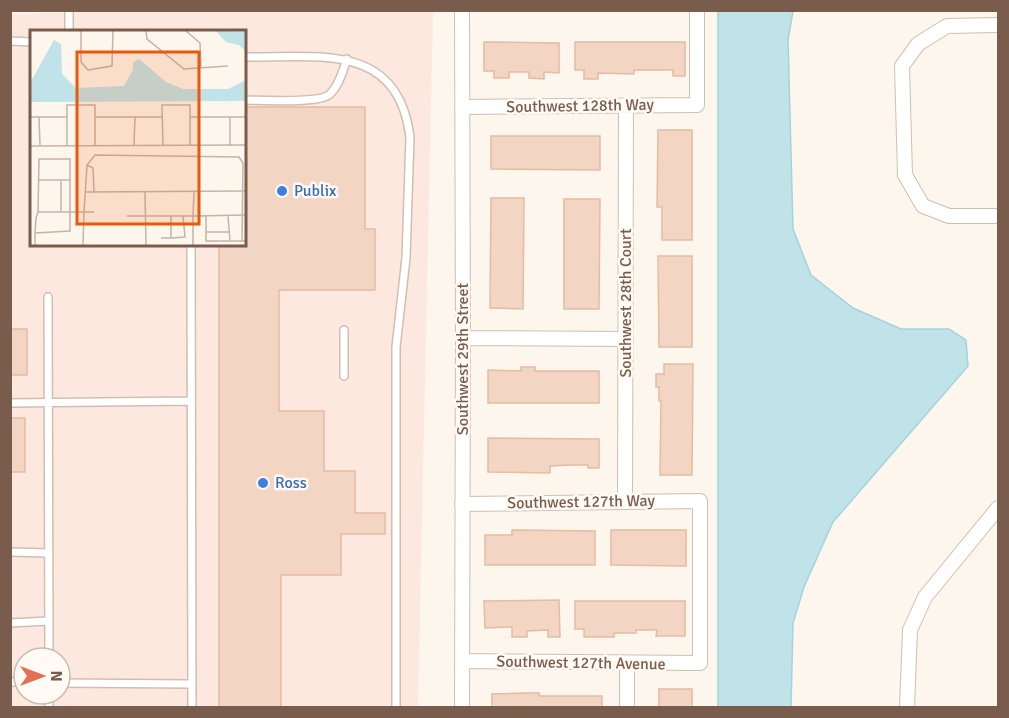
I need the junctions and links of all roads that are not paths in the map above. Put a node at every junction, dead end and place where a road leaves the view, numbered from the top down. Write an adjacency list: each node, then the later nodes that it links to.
1 (69, 10): 5 (lane)
2 (462, 10): 12 (street, Southwest 29th Street)
3 (697, 10): 11 (street, Southwest 128th Way)
4 (999, 25): 13 (street)
5 (69, 30)
6 (10, 41): 7 (lane)
7 (30, 42)
8 (246, 57): 9 (lane)
9 (347, 59): 10 (lane); 37 (lane)
10 (246, 100)
11 (626, 106): 12 (street, Southwest 128th Way); 18 (street, Southwest 28th Court)
12 (462, 108): 17 (street, Southwest 29th Street)
13 (999, 216)
14 (191, 246): 20 (lane)
15 (48, 297): 21 (lane)
16 (344, 330): 19 (lane)
17 (463, 338): 18 (street); 24 (street, Southwest 29th Street)
18 (626, 339): 23 (street, Southwest 28th Court)
19 (344, 376)
20 (191, 401): 21 (lane); 35 (lane)
21 (48, 402): 22 (lane); 27 (lane)
22 (10, 403)
23 (625, 501): 24 (street, Southwest 127th Way); 32 (street, Southwest 127th Way)
24 (462, 504): 31 (street, Southwest 29th Street)
25 (999, 508): 40 (street)
26 (10, 552): 27 (lane)
27 (48, 553): 28 (lane)
28 (48, 621): 29 (lane); 30 (lane)
29 (10, 622)
30 (49, 646)
31 (462, 662): 33 (street, Southwest 127th Avenue); 38 (street, Southwest 29th Street)
32 (700, 663): 33 (street, Southwest 127th Avenue)
33 (627, 664): 39 (street)
34 (72, 683): 35 (lane)
35 (192, 684): 36 (lane)
36 (192, 708)
37 (396, 708)
38 (462, 708)
39 (627, 708)
40 (907, 708)

